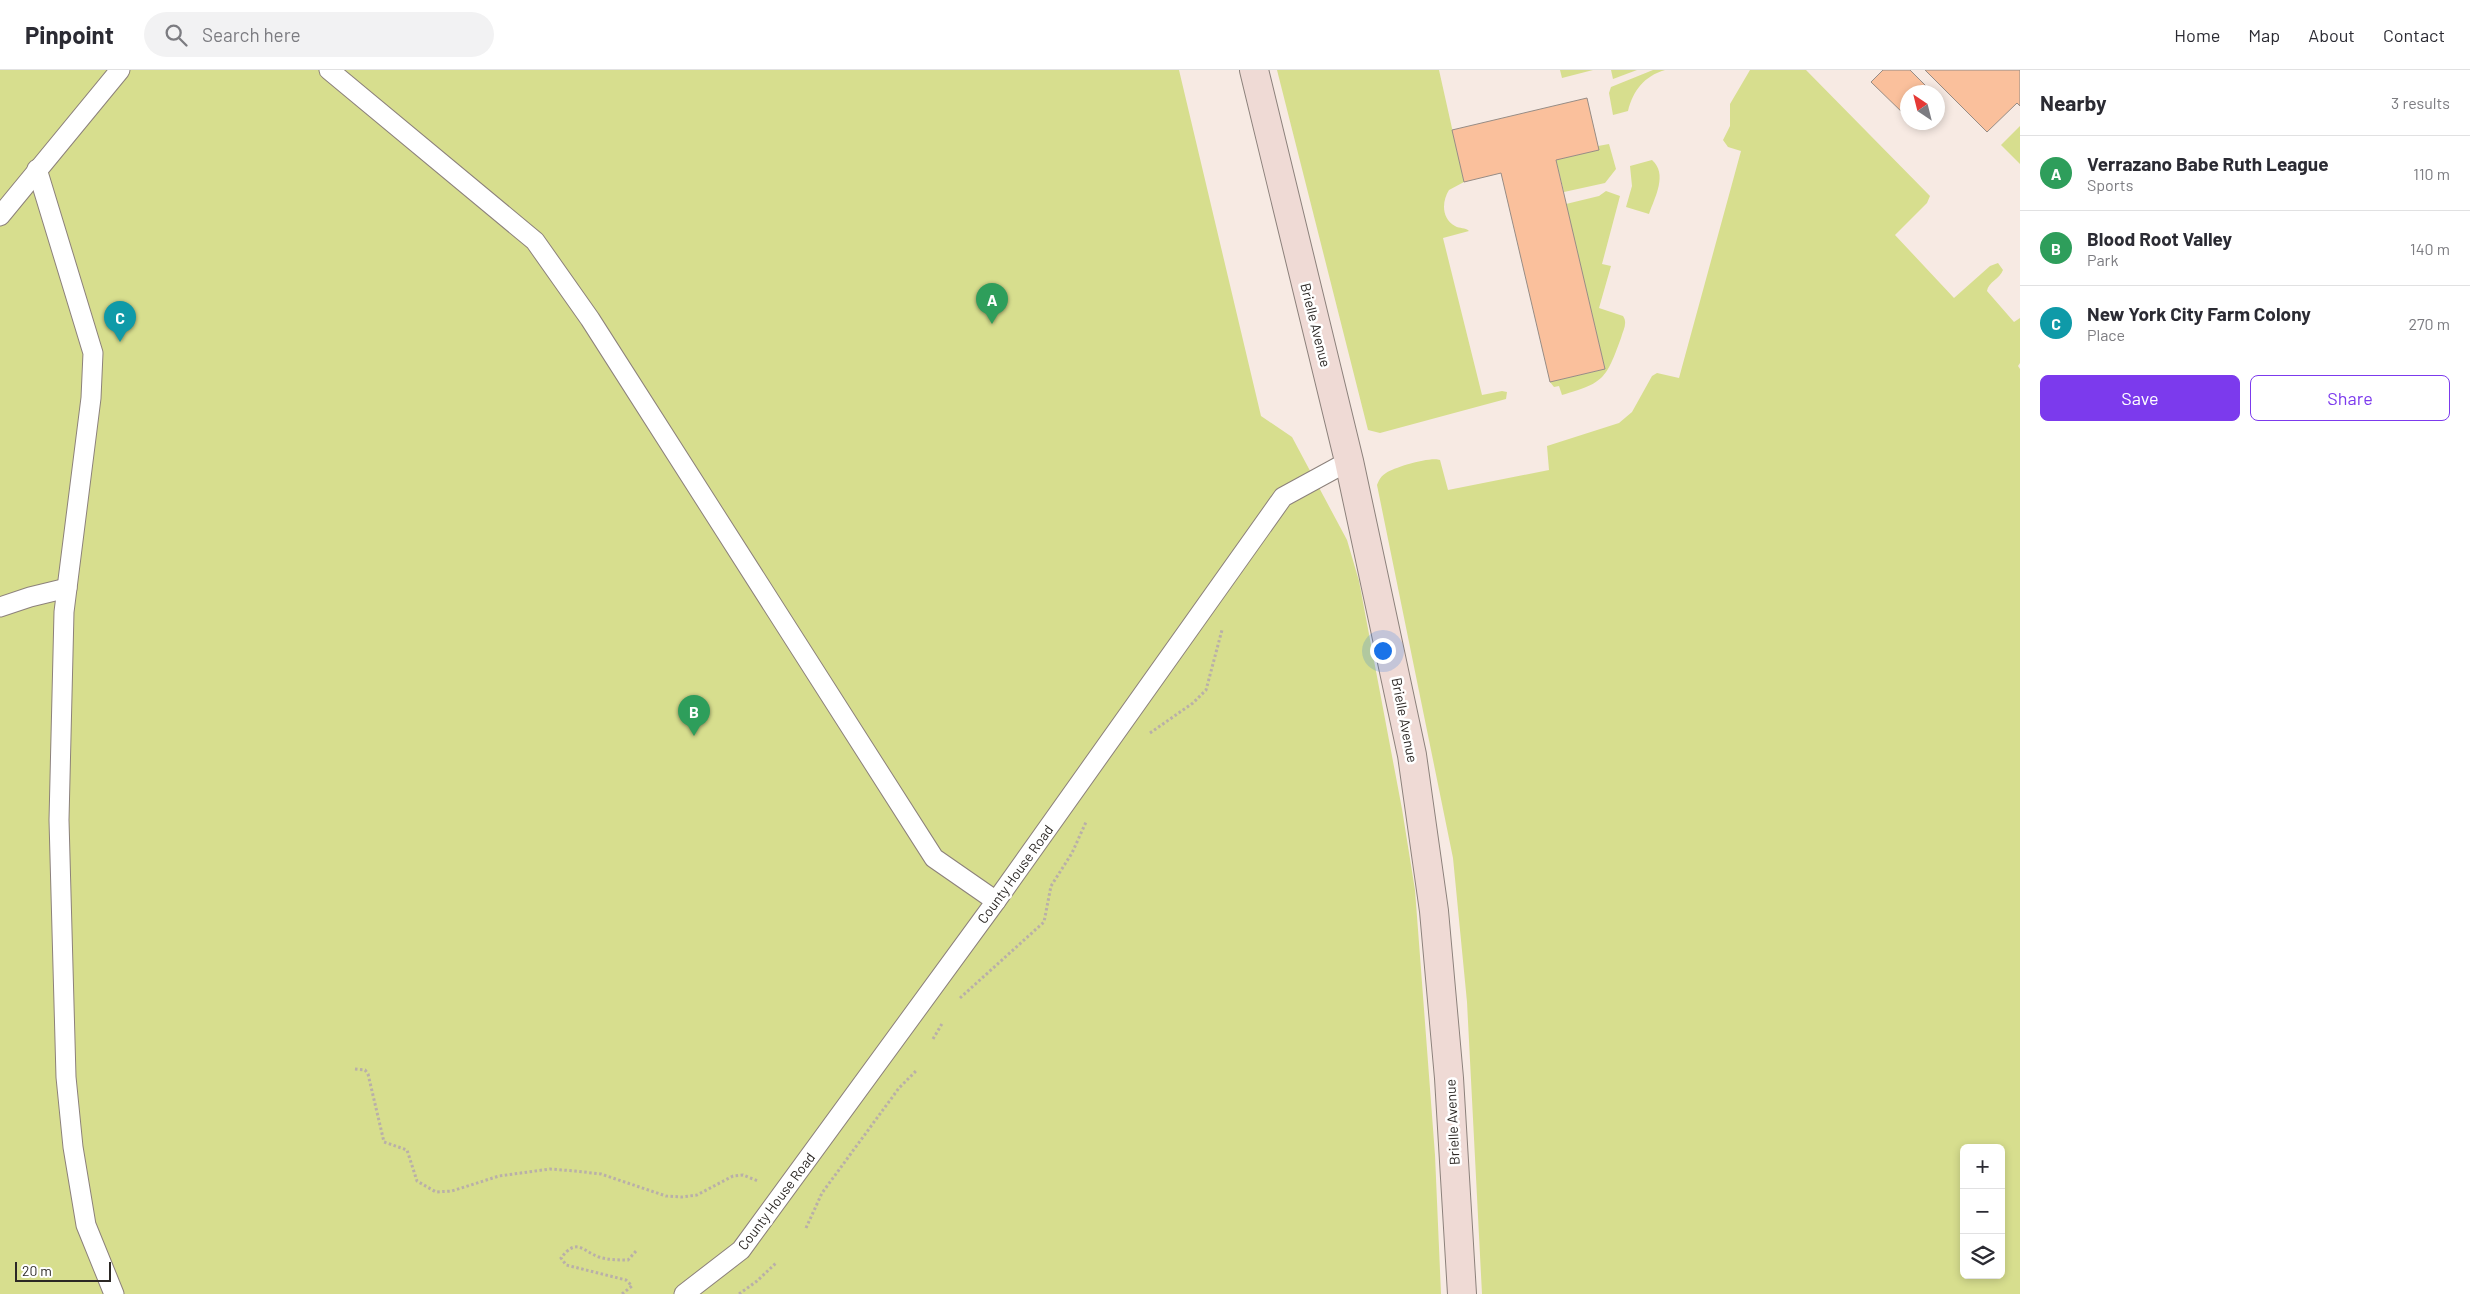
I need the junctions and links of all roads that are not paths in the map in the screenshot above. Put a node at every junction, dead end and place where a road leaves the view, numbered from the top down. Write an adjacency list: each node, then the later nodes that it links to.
1 (120, 70): 4 (lane)
2 (328, 70): 9 (lane)
3 (1254, 70): 6 (street, Brielle Avenue)
4 (36, 169): 5 (lane); 7 (lane)
5 (0, 216)
6 (1350, 461): 9 (lane, County House Road); 12 (street, Brielle Avenue)
7 (67, 588): 8 (lane); 10 (lane)
8 (0, 607)
9 (996, 901): 11 (lane, County House Road)
10 (114, 1294)
11 (684, 1294)
12 (1462, 1294)

